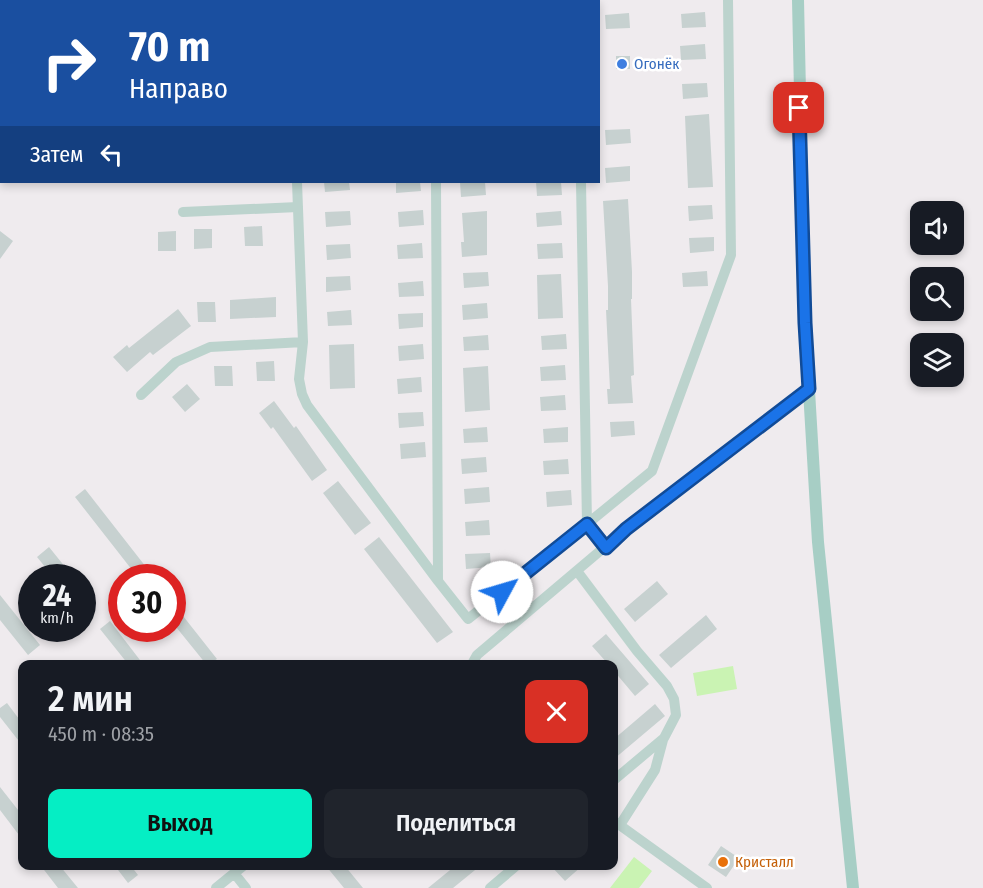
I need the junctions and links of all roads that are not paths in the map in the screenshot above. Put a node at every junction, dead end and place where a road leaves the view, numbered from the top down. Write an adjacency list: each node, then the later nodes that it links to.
1 (728, 0): 11 (street)
2 (798, 0): 9 (main road)
3 (297, 183): 6 (street)
4 (436, 183): 14 (street)
5 (581, 183): 11 (street)
6 (298, 207): 7 (street); 8 (street)
7 (183, 212)
8 (303, 342): 10 (street); 14 (street)
9 (809, 389): 12 (street); 27 (main road)
10 (141, 395)
11 (587, 524): 12 (street); 14 (street)
12 (606, 548): 13 (street)
13 (577, 571): 15 (street); 16 (street)
14 (438, 581)
15 (474, 660)
16 (664, 738): 17 (street); 18 (street)
17 (618, 777)
18 (618, 822)
19 (618, 824): 26 (street)
20 (238, 870): 22 (street)
21 (511, 870): 25 (street)
22 (234, 873): 23 (street); 24 (street)
23 (216, 888)
24 (246, 888)
25 (490, 888)
26 (707, 888)
27 (853, 888)

